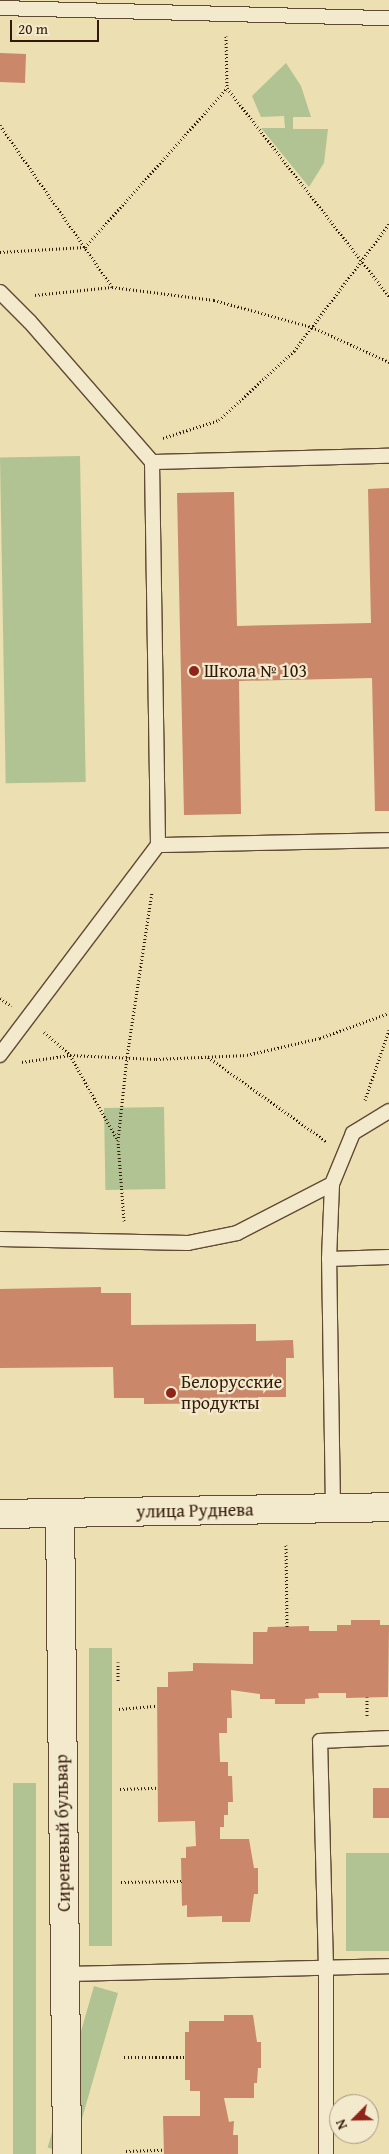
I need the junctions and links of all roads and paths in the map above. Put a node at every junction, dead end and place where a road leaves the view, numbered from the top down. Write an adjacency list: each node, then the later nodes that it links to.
1 (0, 8): 2 (lane)
2 (226, 14): 3 (lane); 4 (path)
3 (389, 18)
4 (227, 88): 7 (path); 9 (path)
5 (0, 125): 7 (path)
6 (389, 224): 9 (path)
7 (85, 248): 8 (path); 10 (path)
8 (0, 252)
9 (361, 260): 12 (path); 13 (path)
10 (112, 287): 11 (path); 13 (path)
11 (3, 295): 16 (lane)
12 (389, 296)
13 (312, 326): 14 (path); 16 (path)
14 (389, 362)
15 (389, 456): 16 (lane)
16 (152, 462): 18 (lane)
17 (389, 840): 18 (lane)
18 (158, 845): 22 (lane)
19 (153, 885): 27 (path)
20 (0, 998): 22 (path)
21 (389, 1012): 26 (path)
22 (28, 1018): 24 (path); 25 (lane)
23 (389, 1030): 30 (path)
24 (70, 1055): 27 (path); 28 (path); 31 (path)
25 (0, 1056)
26 (208, 1056): 27 (path); 32 (path)
27 (127, 1058): 31 (path)
28 (18, 1063)
29 (389, 1111): 30 (lane)
30 (353, 1133): 32 (lane)
31 (118, 1142): 35 (path)
32 (343, 1154): 33 (lane)
33 (332, 1184): 35 (lane); 37 (lane)
34 (0, 1239): 35 (lane)
35 (126, 1241)
36 (389, 1257): 37 (lane)
37 (329, 1259): 39 (lane)
38 (389, 1507): 39 (street, улица Руднева)
39 (333, 1508): 40 (street, улица Руднева)
40 (60, 1513): 41 (street, улица Руднева); 55 (street, Сиреневый бульвар)
41 (0, 1514)
42 (286, 1545): 43 (path)
43 (287, 1627)
44 (118, 1662): 45 (path)
45 (118, 1681)
46 (157, 1706): 47 (path)
47 (119, 1709)
48 (389, 1738): 54 (lane)
49 (158, 1788): 50 (path)
50 (120, 1789)
51 (182, 1881): 52 (path)
52 (121, 1882)
53 (389, 1966): 54 (lane)
54 (326, 1968): 55 (lane); 61 (lane)
55 (65, 1974): 60 (street, Сиреневый бульвар)
56 (186, 2056): 57 (path)
57 (124, 2057)
58 (126, 2150): 59 (path)
59 (164, 2150)
60 (67, 2154)
61 (326, 2154)

